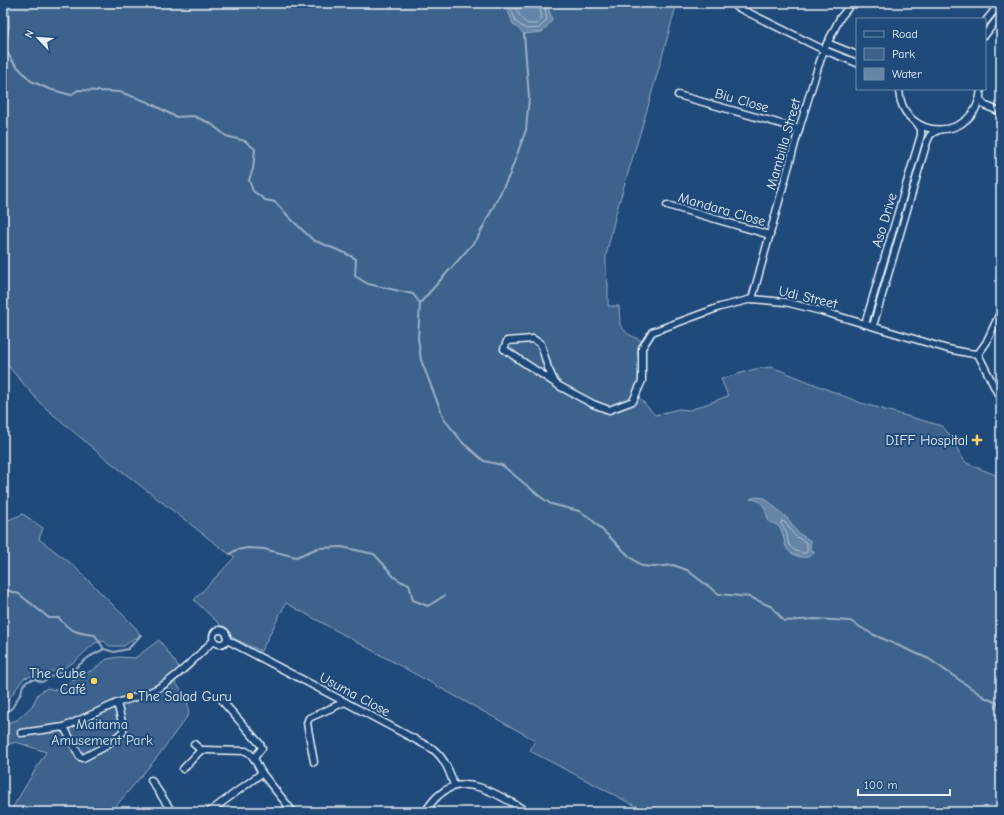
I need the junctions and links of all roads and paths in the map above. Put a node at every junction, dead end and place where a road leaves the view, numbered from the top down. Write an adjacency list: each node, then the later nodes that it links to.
1 (852, 3): 7 (street, Mambilla Street)
2 (1000, 3): 5 (street)
3 (735, 6): 8 (street)
4 (1001, 14): 6 (street)
5 (986, 21)
6 (986, 34)
7 (827, 43): 8 (street, Mambilla Street); 9 (street)
8 (824, 50): 10 (street); 17 (street, Mambilla Street)
9 (856, 55)
10 (856, 63)
11 (899, 90): 16 (street)
12 (981, 90): 14 (street)
13 (678, 95): 17 (street, Biu Close)
14 (980, 99): 15 (street); 18 (street)
15 (1001, 112)
16 (917, 123): 18 (street); 23 (street, Aso Drive)
17 (799, 129): 20 (street, Mambilla Street)
18 (939, 130): 24 (street, Aso Drive)
19 (667, 205): 20 (street, Mandara Close)
20 (770, 235): 21 (street, Mambilla Street)
21 (752, 299): 23 (street, Udi Street); 26 (street, Udi Street)
22 (1001, 311): 25 (street)
23 (865, 324): 24 (street, Udi Street)
24 (873, 326): 25 (street, Udi Street)
25 (978, 354): 27 (street)
26 (555, 383): 26 (street)
27 (1001, 400)
28 (227, 640): 29 (street); 29 (street, Usuma Close); 31 (street, Usuma Close)
29 (214, 641): 32 (street, Usuma Close)
30 (223, 702): 37 (street)
31 (345, 702): 38 (street); 42 (street, Usuma Close)
32 (117, 703): 33 (street, Usuma Close); 33 (street)
33 (64, 727): 34 (street, Usuma Close)
34 (21, 734)
35 (194, 744): 36 (street)
36 (201, 750): 37 (street); 39 (street)
37 (254, 758): 40 (street)
38 (314, 762)
39 (183, 769)
40 (262, 773): 44 (street); 45 (street)
41 (151, 780): 43 (street)
42 (454, 786): 46 (street); 47 (street)
43 (172, 812)
44 (209, 812)
45 (292, 812)
46 (425, 812)
47 (528, 812)

